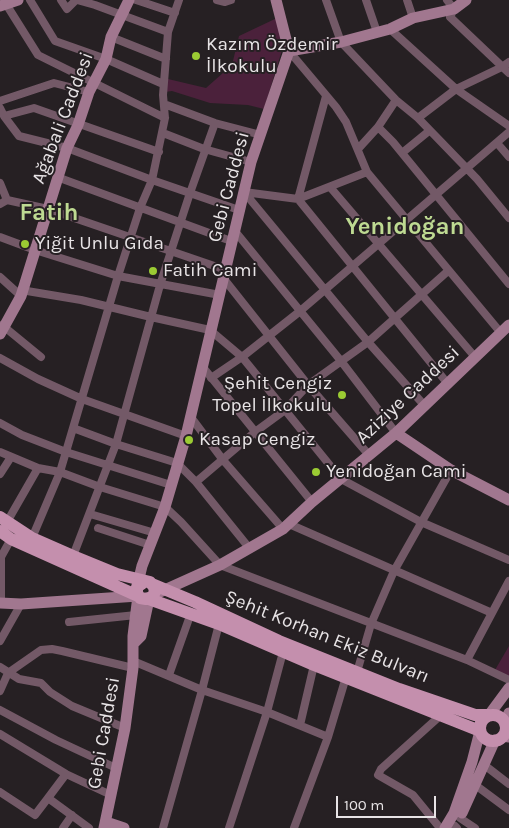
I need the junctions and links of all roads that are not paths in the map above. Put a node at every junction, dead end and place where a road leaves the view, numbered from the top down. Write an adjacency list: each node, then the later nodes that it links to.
1 (18, 0): 13 (main road)
2 (30, 0): 25 (street)
3 (61, 0): 4 (street)
4 (76, 0): 16 (street)
5 (129, 0): 16 (main road, Ağabali Caddesi)
6 (136, 0): 15 (street)
7 (179, 0): 15 (street)
8 (276, 0): 23 (main road)
9 (326, 0): 22 (street)
10 (366, 0): 20 (street)
11 (407, 0): 17 (street)
12 (466, 0): 14 (main road)
13 (4, 3): 30 (street)
14 (451, 5): 17 (main road); 27 (street)
15 (175, 13): 19 (street)
16 (120, 15): 19 (street); 21 (main road, Ağabali Caddesi)
17 (414, 18): 18 (main road)
18 (390, 29): 20 (main road); 31 (street)
19 (168, 32): 24 (street)
20 (377, 32): 22 (main road)
21 (111, 37): 24 (street); 25 (main road, Ağabali Caddesi)
22 (341, 42): 23 (main road); 33 (street)
23 (289, 51): 32 (street); 47 (main road, Gebi Caddesi)
24 (166, 58): 29 (street)
25 (106, 59): 29 (street); 30 (main road, Ağabali Caddesi)
26 (509, 62): 27 (street)
27 (502, 68): 28 (street); 31 (street)
28 (509, 73)
29 (163, 84): 35 (street)
30 (92, 87): 34 (street); 38 (street); 41 (main road, Ağabali Caddesi)
31 (456, 89): 39 (street); 42 (street)
32 (326, 96): 51 (street); 65 (street)
33 (396, 100): 39 (street); 43 (street)
34 (0, 101)
35 (164, 104): 38 (street); 40 (street)
36 (0, 108): 37 (street)
37 (4, 116): 41 (street); 49 (street)
38 (165, 118): 46 (street)
39 (418, 118): 44 (street)
40 (215, 123): 47 (street); 50 (street)
41 (78, 124): 49 (main road, Ağabali Caddesi); 52 (street)
42 (509, 126)
43 (378, 127): 51 (street); 53 (street)
44 (429, 131): 53 (street); 56 (street)
45 (509, 132): 48 (street)
46 (163, 134): 50 (street); 52 (street)
47 (261, 135): 55 (main road, Gebi Caddesi)
48 (497, 144): 54 (street); 56 (street)
49 (67, 148): 58 (main road, Ağabali Caddesi); 59 (street)
50 (204, 149): 55 (street); 63 (street)
51 (358, 150): 57 (street)
52 (159, 152): 59 (street)
53 (402, 153): 64 (street)
54 (509, 157)
55 (250, 162): 62 (main road, Gebi Caddesi)
56 (466, 168): 64 (street); 70 (street)
57 (367, 172): 61 (street); 71 (street)
58 (57, 177): 67 (street); 68 (main road, Ağabali Caddesi)
59 (152, 180): 63 (street); 67 (street)
60 (0, 183): 66 (street)
61 (330, 187): 65 (street); 76 (street)
62 (244, 192): 65 (street); 69 (main road, Gebi Caddesi); 86 (street)
63 (190, 193): 69 (street); 72 (street)
64 (436, 194): 71 (street); 84 (street)
65 (298, 199): 79 (street)
66 (4, 202): 68 (street)
67 (140, 208): 72 (street); 75 (street)
68 (48, 209): 75 (street); 77 (main road, Ağabali Caddesi)
69 (239, 210): 73 (main road, Gebi Caddesi)
70 (509, 218)
71 (407, 220): 76 (street); 80 (street)
72 (180, 223): 73 (street); 78 (street)
73 (232, 236): 81 (main road, Gebi Caddesi); 91 (street)
74 (0, 237): 77 (street)
75 (131, 237): 78 (street); 82 (street)
76 (379, 245): 79 (street); 88 (street)
77 (36, 250): 82 (street); 87 (main road, Ağabali Caddesi)
78 (171, 252): 81 (street); 85 (street)
79 (352, 266): 86 (street); 93 (street)
80 (448, 271): 88 (street); 95 (street)
81 (225, 274): 89 (main road, Gebi Caddesi); 97 (street)
82 (118, 276): 85 (street); 90 (street)
83 (0, 277): 87 (street)
84 (509, 284)
85 (160, 285): 89 (street); 92 (street)
86 (324, 289): 91 (street); 98 (street)
87 (21, 293): 90 (street); 94 (main road, Ağabali Caddesi)
88 (421, 294): 93 (street); 101 (street)
89 (220, 295): 96 (main road, Gebi Caddesi)
90 (110, 307): 92 (street); 108 (street)
91 (299, 312): 97 (street); 103 (street)
92 (151, 318): 96 (street); 111 (street)
93 (394, 318): 98 (street); 106 (street)
94 (2, 328): 99 (street)
95 (505, 329): 101 (main road, Aziziye Caddesi)
96 (210, 330): 100 (street); 104 (main road, Gebi Caddesi)
97 (270, 336): 100 (street); 107 (street)
98 (368, 342): 103 (street); 109 (street)
99 (40, 357)
100 (242, 357): 105 (street); 110 (street)
101 (475, 357): 106 (main road, Aziziye Caddesi)
102 (0, 358): 108 (street)
103 (341, 361): 107 (street); 116 (street)
104 (202, 366): 105 (street); 112 (main road, Gebi Caddesi)
105 (211, 378): 115 (street)
106 (448, 384): 109 (main road, Aziziye Caddesi)
107 (308, 385): 110 (street); 121 (street)
108 (82, 399): 111 (street); 114 (street)
109 (424, 405): 116 (main road, Aziziye Caddesi)
110 (285, 410): 115 (street); 130 (street)
111 (124, 415): 117 (street); 118 (street)
112 (190, 416): 117 (main road, Gebi Caddesi); 123 (street)
113 (0, 423): 120 (street)
114 (73, 428): 118 (street); 120 (street)
115 (256, 432): 123 (street); 135 (street)
116 (396, 433): 121 (main road, Aziziye Caddesi); 127 (main road)
117 (186, 436): 124 (main road, Gebi Caddesi)
118 (116, 444): 124 (street); 125 (street)
119 (0, 452): 122 (street)
120 (66, 452): 125 (street); 128 (street)
121 (369, 455): 130 (main road, Aziziye Caddesi)
122 (11, 457): 126 (street); 129 (street)
123 (223, 460): 131 (street); 140 (street)
124 (177, 463): 131 (street); 132 (main road, Gebi Caddesi)
125 (108, 465): 132 (street); 133 (street)
126 (38, 468): 128 (street); 139 (street)
127 (451, 470): 134 (main road); 138 (street)
128 (60, 472): 133 (street); 144 (street)
129 (0, 474)
130 (341, 479): 135 (main road, Aziziye Caddesi); 138 (street)
131 (196, 482): 146 (street)
132 (171, 485): 136 (main road, Gebi Caddesi)
133 (100, 487): 136 (street); 137 (street)
134 (509, 500)
135 (312, 502): 140 (main road, Aziziye Caddesi)
136 (165, 507): 142 (main road, Gebi Caddesi); 150 (street)
137 (90, 514): 142 (street); 147 (street)
138 (421, 522): 149 (street); 151 (street)
139 (2, 523): 143 (main road, Şehit Korhan Ekiz Bulvarı); 144 (main road, Şehit Korhan Ekiz Bulvarı)
140 (286, 527): 146 (main road, Aziziye Caddesi); 151 (street)
141 (98, 528): 145 (street)
142 (154, 533): 145 (main road, Gebi Caddesi)
143 (6, 538): 148 (street); 153 (main road, Şehit Korhan Ekiz Bulvarı)
144 (32, 538): 147 (main road, Şehit Korhan Ekiz Bulvarı)
145 (150, 545): 153 (main road, Gebi Caddesi)
146 (250, 549): 150 (main road, Aziziye Caddesi)
147 (73, 556): 153 (main road, Şehit Korhan Ekiz Bulvarı)
148 (1, 557): 155 (street)
149 (509, 560)
150 (220, 565): 154 (main road, Aziziye Caddesi); 162 (street)
151 (394, 571): 158 (street); 162 (street)
152 (509, 581): 158 (street)
153 (145, 588): 154 (main road, Şehit Korhan Ekiz Bulvarı); 156 (main road); 157 (main road, Şehit Korhan Ekiz Bulvarı); 159 (main road, Gebi Caddesi); 164 (main road, Gebi Caddesi)
154 (166, 589): 172 (main road, Şehit Korhan Ekiz Bulvarı)
155 (0, 603): 156 (main road)
156 (21, 604): 163 (street)
157 (191, 613): 161 (main road, Şehit Korhan Ekiz Bulvarı); 171 (street)
158 (492, 613): 166 (street)
159 (136, 615): 160 (street); 164 (main road, Gebi Caddesi)
160 (69, 622)
161 (219, 624): 165 (main road, Şehit Korhan Ekiz Bulvarı); 175 (street)
162 (370, 624): 166 (street); 172 (street)
163 (0, 641)
164 (134, 643): 167 (main road, Gebi Caddesi)
165 (283, 652): 168 (main road, Şehit Korhan Ekiz Bulvarı); 178 (street)
166 (467, 660): 173 (street)
167 (133, 665): 170 (street); 171 (street); 182 (main road, Gebi Caddesi)
168 (314, 665): 172 (main road, Şehit Korhan Ekiz Bulvarı); 181 (street)
169 (0, 667): 170 (street)
170 (8, 673): 176 (street); 182 (street)
171 (168, 675): 175 (street)
172 (352, 675): 179 (main road, Şehit Korhan Ekiz Bulvarı); 180 (main road, Şehit Korhan Ekiz Bulvarı); 186 (street)
173 (509, 680)
174 (509, 688): 180 (main road)
175 (202, 690): 178 (street); 202 (street)
176 (0, 691)
177 (0, 710): 188 (street)
178 (266, 712): 181 (street); 203 (street)
179 (441, 715): 183 (main road, Şehit Korhan Ekiz Bulvarı); 205 (street)
180 (490, 715): 183 (main road); 184 (main road)
181 (300, 725): 186 (street)
182 (124, 728): 188 (main road, Gebi Caddesi)
183 (480, 731): 184 (main road); 198 (main road)
184 (506, 731): 187 (main road)
185 (0, 734): 189 (street)
186 (328, 737): 204 (street)
187 (483, 764): 190 (main road); 191 (street)
188 (116, 768): 193 (main road, Gebi Caddesi)
189 (66, 774): 193 (street); 194 (street)
190 (474, 784): 195 (street); 198 (main road)
191 (509, 784)
192 (0, 792): 194 (street)
193 (111, 795): 197 (main road, Gebi Caddesi)
194 (48, 798): 196 (street)
195 (509, 810)
196 (72, 815): 199 (street); 200 (street)
197 (105, 825): 201 (main road)
198 (454, 826): 206 (street)
199 (63, 828)
200 (89, 828)
201 (124, 828)
202 (162, 828)
203 (229, 828)
204 (294, 828)
205 (440, 828)
206 (475, 828)

